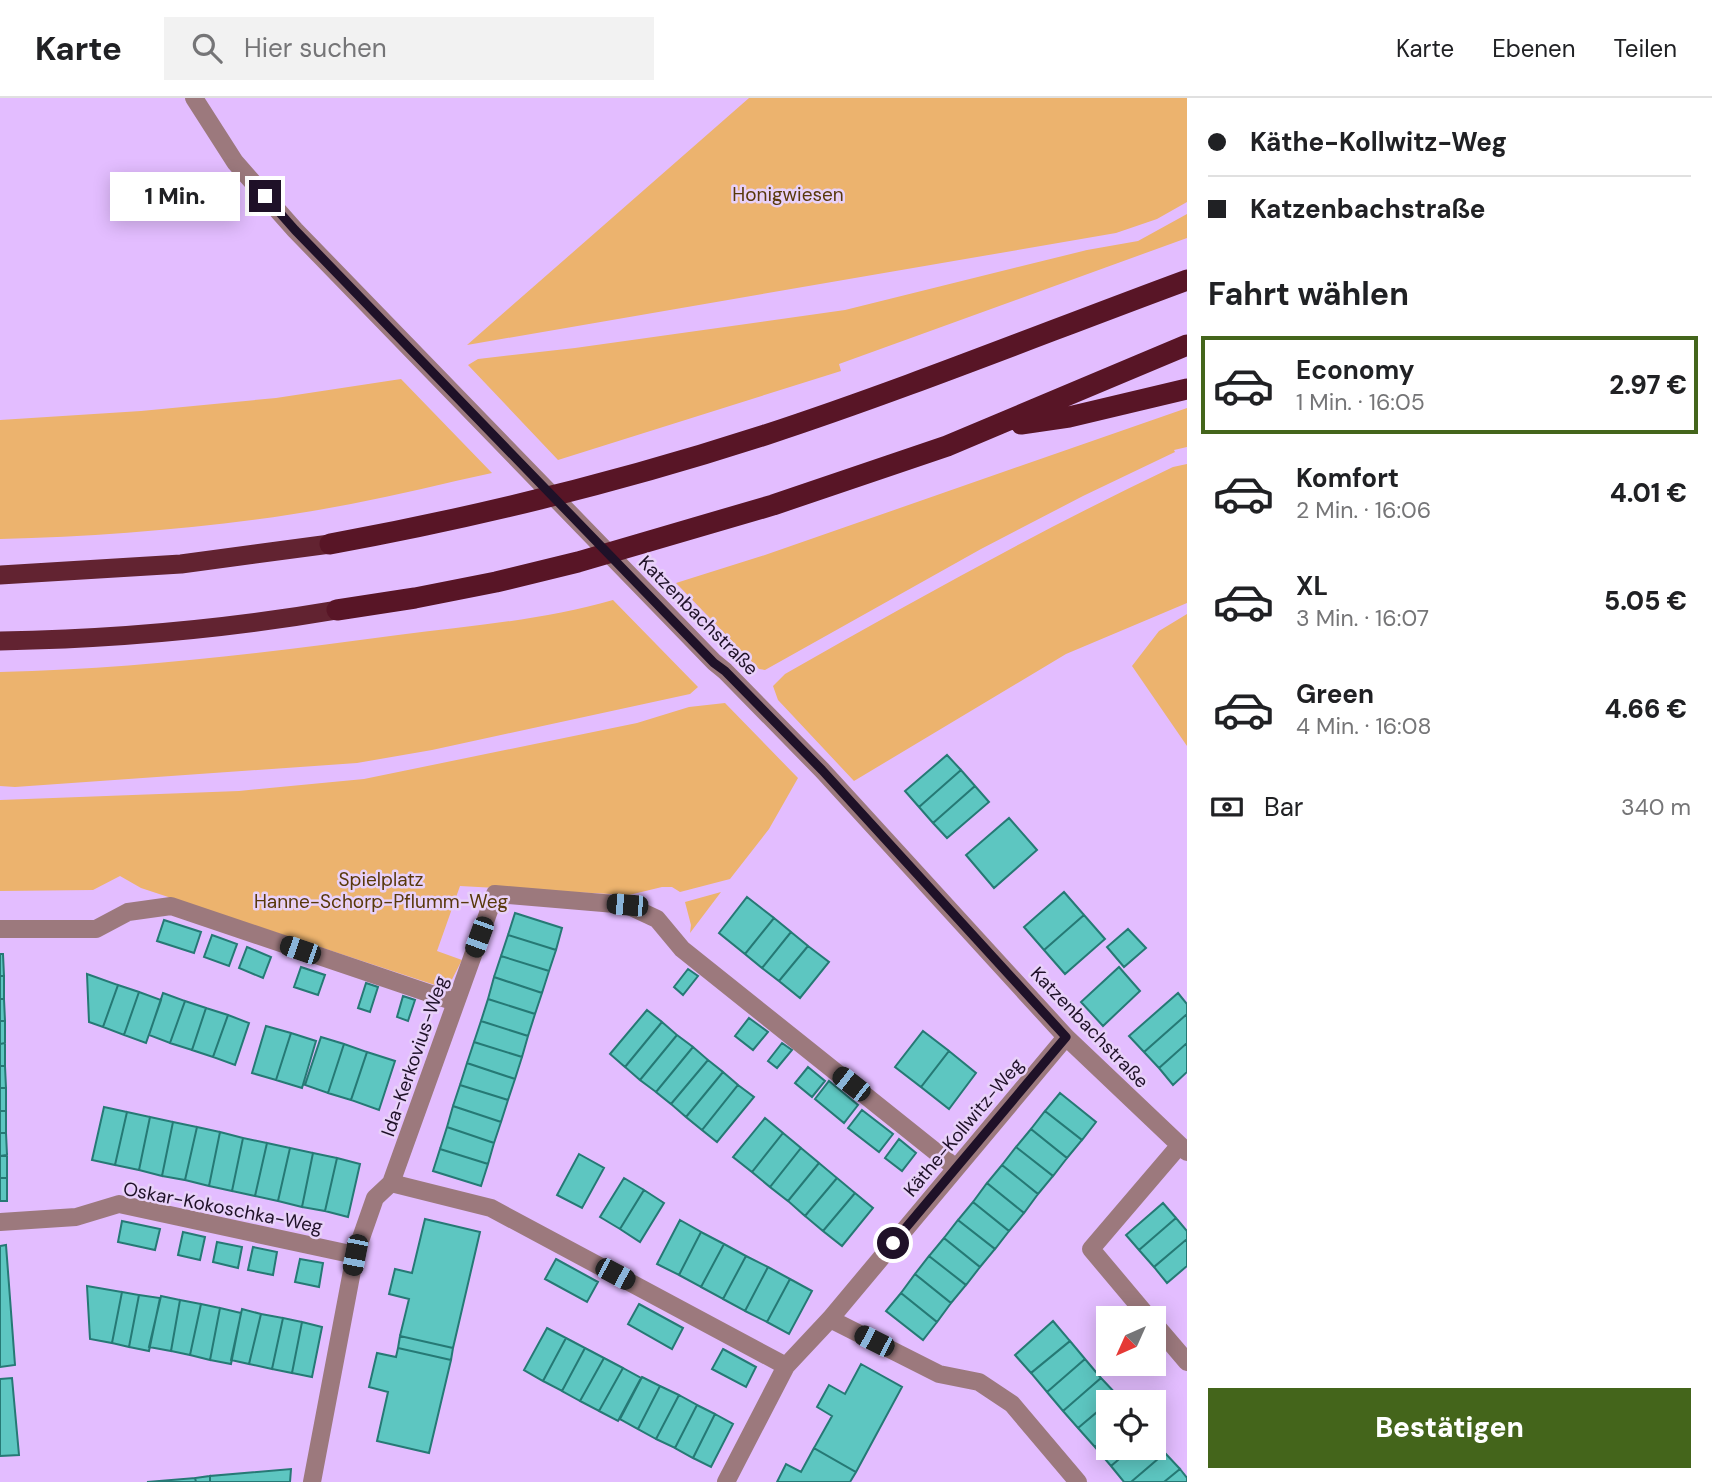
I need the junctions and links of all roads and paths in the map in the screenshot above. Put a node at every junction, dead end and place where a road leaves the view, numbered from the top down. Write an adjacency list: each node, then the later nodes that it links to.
1 (194, 98): 12 (street, Katzenbachstraße)
2 (1187, 281): 6 (highway)
3 (1187, 345): 5 (highway)
4 (1187, 389): 5 (highway)
5 (996, 427): 8 (highway)
6 (330, 544): 7 (highway)
7 (0, 575)
8 (337, 610): 9 (highway)
9 (0, 641)
10 (0, 929): 11 (street)
11 (454, 1002): 14 (street, Ida-Kerkovius-Weg); 15 (street, Ida-Kerkovius-Weg)
12 (1066, 1037): 13 (street, Katzenbachstraße); 14 (street, Käthe-Kollwitz-Weg)
13 (1183, 1149): 18 (street)
14 (956, 1168): 19 (street, Käthe-Kollwitz-Weg)
15 (391, 1183): 17 (street, Ida-Kerkovius-Weg); 22 (street)
16 (0, 1222): 17 (street, Oskar-Kokoschka-Weg)
17 (355, 1255): 23 (street, Ida-Kerkovius-Weg)
18 (1139, 1306)
19 (830, 1319): 22 (street, Käthe-Kollwitz-Weg); 25 (street)
20 (1166, 1337): 21 (street)
21 (1187, 1362)
22 (786, 1366): 24 (street, Käthe-Kollwitz-Weg)
23 (312, 1482)
24 (726, 1482)
25 (1078, 1482)

